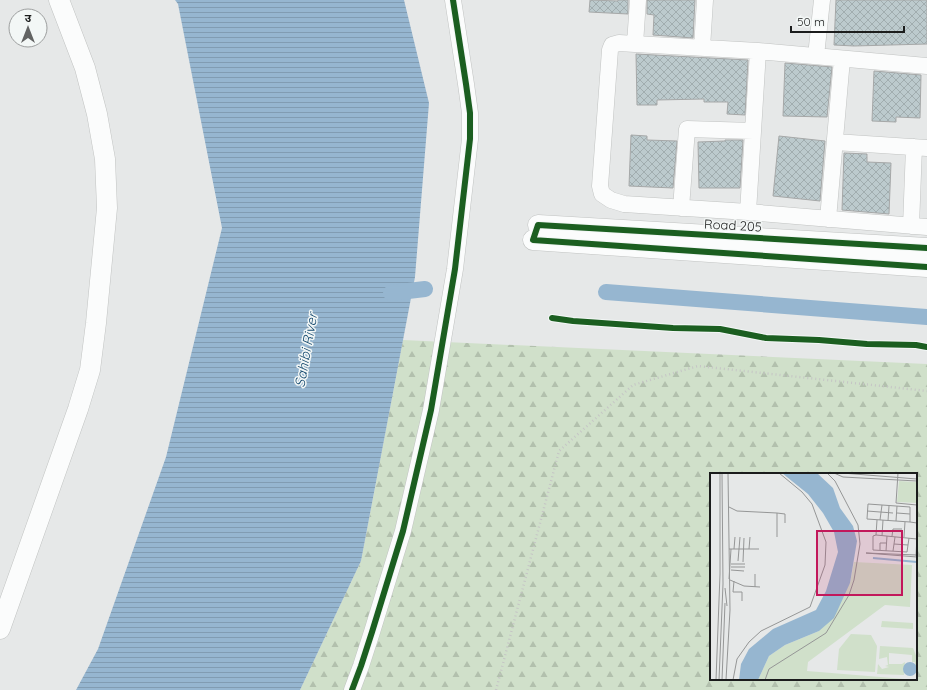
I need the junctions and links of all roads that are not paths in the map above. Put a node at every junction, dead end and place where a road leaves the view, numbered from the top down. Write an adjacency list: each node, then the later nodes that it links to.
1 (59, 0): 22 (street)
2 (453, 0): 23 (street)
3 (638, 0): 6 (street)
4 (705, 0): 7 (street)
5 (822, 0): 9 (street)
6 (635, 44): 7 (street); 15 (street)
7 (702, 48): 8 (street)
8 (758, 52): 9 (street); 12 (street)
9 (816, 56): 10 (street)
10 (842, 59): 11 (street); 13 (street)
11 (927, 66)
12 (753, 131): 15 (street); 16 (street)
13 (835, 142): 14 (street); 17 (street)
14 (921, 147): 18 (street)
15 (681, 208): 16 (street)
16 (748, 212): 17 (street)
17 (828, 219): 18 (street)
18 (911, 226): 19 (street)
19 (927, 228)
20 (927, 248): 21 (street, Road 205)
21 (927, 267)
22 (0, 629)
23 (352, 690)

